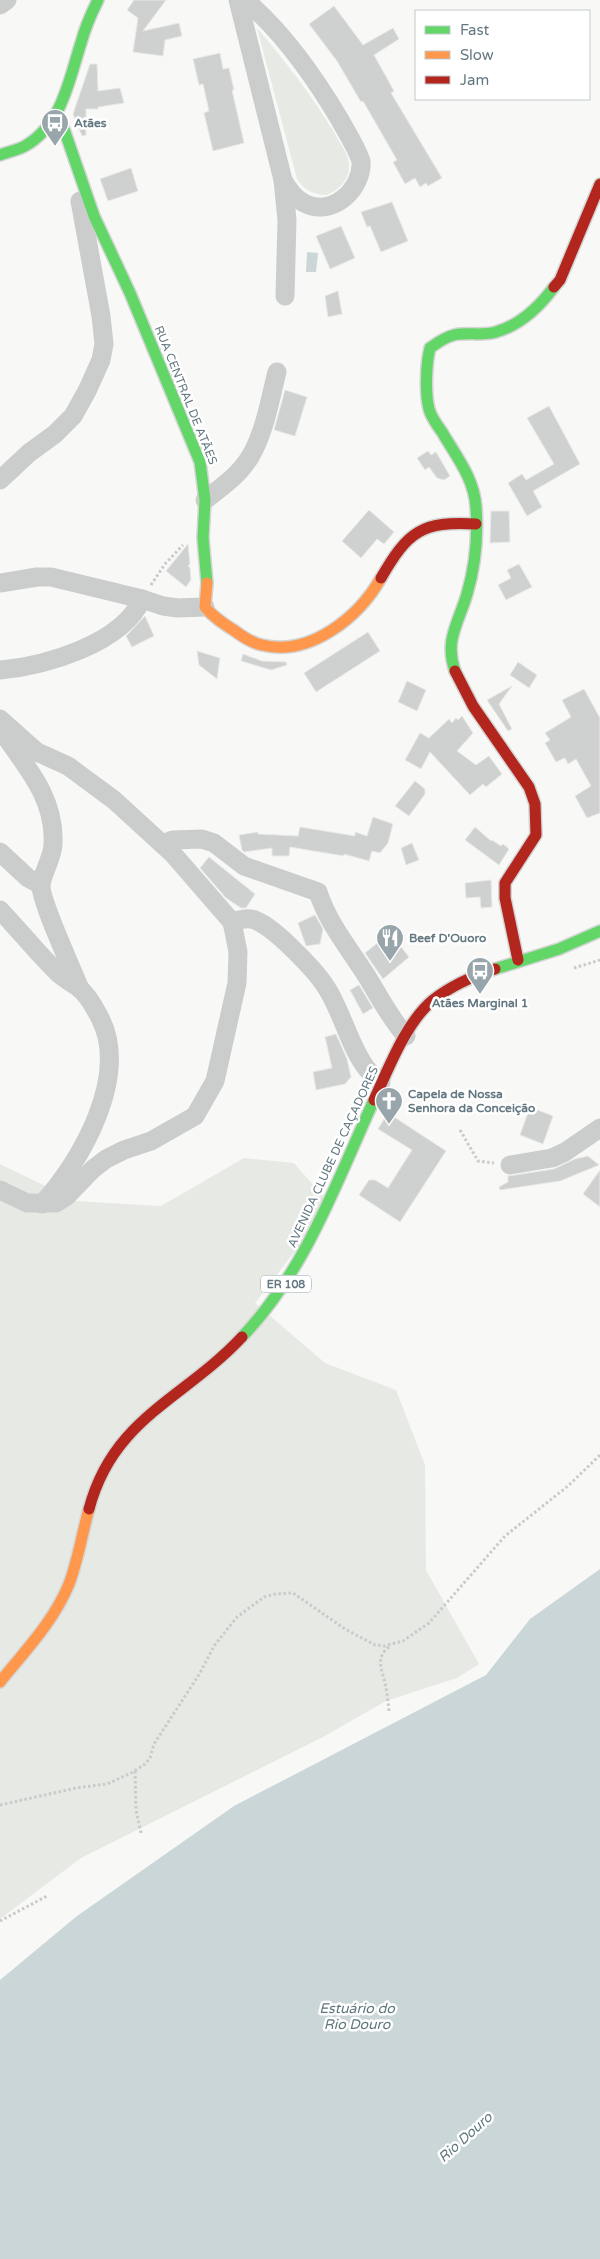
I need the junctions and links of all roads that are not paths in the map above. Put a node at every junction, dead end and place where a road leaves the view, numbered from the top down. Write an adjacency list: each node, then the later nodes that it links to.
1 (7, 0): 5 (street)
2 (98, 0): 6 (street)
3 (238, 0): 9 (street)
4 (245, 0): 9 (street)
5 (0, 5)
6 (57, 116): 7 (street); 8 (street, RUA CENTRAL DE ATÃES)
7 (0, 155)
8 (77, 169): 13 (street); 14 (street, RUA CENTRAL DE ATÃES)
9 (283, 180): 11 (street)
10 (600, 184): 15 (street)
11 (285, 296)
12 (277, 372): 14 (street)
13 (0, 480)
14 (205, 500): 18 (street, RUA CENTRAL DE ATÃES)
15 (476, 524): 18 (street); 28 (street)
16 (0, 583): 17 (street)
17 (144, 600): 18 (street); 19 (street)
18 (205, 606)
19 (0, 670)
20 (0, 719): 22 (street)
21 (0, 729): 24 (street)
22 (162, 844): 26 (street); 30 (street)
23 (0, 852): 24 (street)
24 (41, 885): 29 (street)
25 (0, 910): 29 (street)
26 (232, 922): 31 (street); 35 (street)
27 (600, 931): 28 (street, AVENIDA CLUBE DE CAÇADORES / ER 108)
28 (518, 960): 30 (street, AVENIDA CLUBE DE CAÇADORES / ER 108)
29 (80, 989): 35 (street)
30 (406, 1036): 31 (street, AVENIDA CLUBE DE CAÇADORES / ER 108)
31 (382, 1082): 36 (street, AVENIDA CLUBE DE CAÇADORES / ER 108)
32 (600, 1128): 33 (street)
33 (510, 1165)
34 (0, 1190): 35 (street)
35 (42, 1204)
36 (0, 1682)

